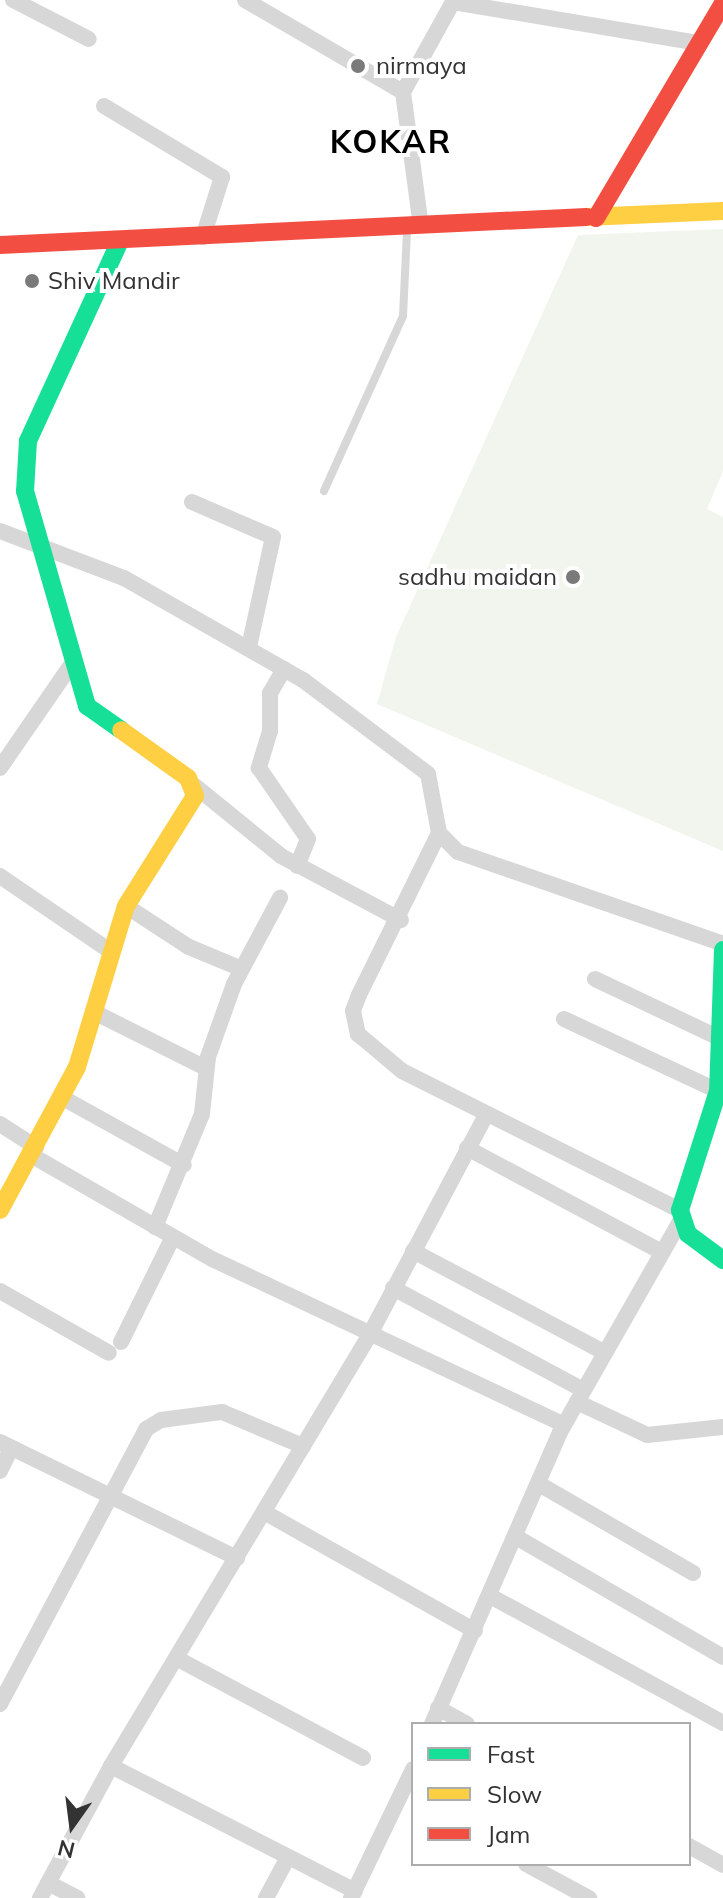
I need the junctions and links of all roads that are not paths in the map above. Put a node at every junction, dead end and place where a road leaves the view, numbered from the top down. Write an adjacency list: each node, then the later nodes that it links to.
1 (13, 0): 5 (street)
2 (245, 0): 7 (street)
3 (454, 1): 6 (street); 7 (street)
4 (723, 3): 6 (street)
5 (89, 39)
6 (698, 43): 10 (street)
7 (403, 92): 11 (street)
8 (104, 106): 12 (street)
9 (723, 211): 10 (street)
10 (596, 218): 11 (street)
11 (413, 221): 12 (street); 15 (lane)
12 (203, 237): 13 (street)
13 (119, 243): 14 (street); 18 (street)
14 (0, 245)
15 (324, 491)
16 (192, 502): 19 (street)
17 (0, 531): 18 (street)
18 (39, 546): 19 (street); 20 (street)
19 (249, 647): 21 (street)
20 (71, 665): 22 (street); 24 (street)
21 (284, 669): 25 (street); 26 (street)
22 (6, 749): 23 (street)
23 (0, 768)
24 (195, 786): 26 (street); 29 (street)
25 (439, 833): 30 (street); 32 (street)
26 (297, 866): 30 (street)
27 (0, 876): 31 (street)
28 (280, 898): 33 (street)
29 (126, 906): 31 (street); 33 (street)
30 (401, 920): 41 (street)
31 (110, 951): 35 (street)
32 (723, 951): 37 (street)
33 (242, 969): 38 (street)
34 (595, 979): 37 (street)
35 (96, 1013): 38 (street); 39 (street)
36 (564, 1019): 40 (street)
37 (719, 1038): 40 (street)
38 (206, 1068): 45 (street)
39 (63, 1098): 44 (street); 45 (street)
40 (718, 1101): 47 (street)
41 (486, 1115): 43 (street); 47 (street)
42 (0, 1124): 44 (street)
43 (467, 1148): 50 (street); 51 (street)
44 (34, 1151): 46 (street); 48 (street)
45 (184, 1165): 48 (street)
46 (0, 1210)
47 (680, 1216): 51 (street); 52 (street)
48 (155, 1227): 49 (street)
49 (173, 1237): 54 (street); 55 (street)
50 (413, 1251): 53 (street); 56 (street)
51 (662, 1252): 56 (street)
52 (723, 1260)
53 (393, 1288): 55 (street); 57 (street)
54 (0, 1291)
55 (369, 1336): 58 (street); 61 (street)
56 (604, 1352): 57 (street)
57 (580, 1396): 58 (street); 59 (street)
58 (564, 1425): 63 (street)
59 (723, 1427)
60 (5, 1445): 62 (street); 64 (street)
61 (303, 1446): 64 (street); 65 (street)
62 (0, 1471)
63 (539, 1484): 66 (street); 68 (street)
64 (112, 1501): 67 (street); 73 (street)
65 (264, 1512): 67 (street); 70 (street)
66 (516, 1537): 69 (street); 71 (street)
67 (237, 1558): 72 (street)
68 (693, 1573)
69 (492, 1597): 70 (street); 76 (street)
70 (475, 1631): 74 (street)
71 (723, 1657)
72 (176, 1658): 77 (street); 78 (street)
73 (0, 1704)
74 (435, 1716): 75 (street)
75 (459, 1722)
76 (723, 1723)
77 (363, 1758)
78 (111, 1766): 82 (street); 85 (street)
79 (411, 1779): 80 (street)
80 (407, 1800): 86 (street)
81 (691, 1847): 83 (street)
82 (286, 1861): 86 (street); 88 (street)
83 (723, 1865)
84 (530, 1866): 89 (street)
85 (44, 1891): 87 (street)
86 (353, 1894)
87 (77, 1898)
88 (266, 1898)
89 (589, 1898)

